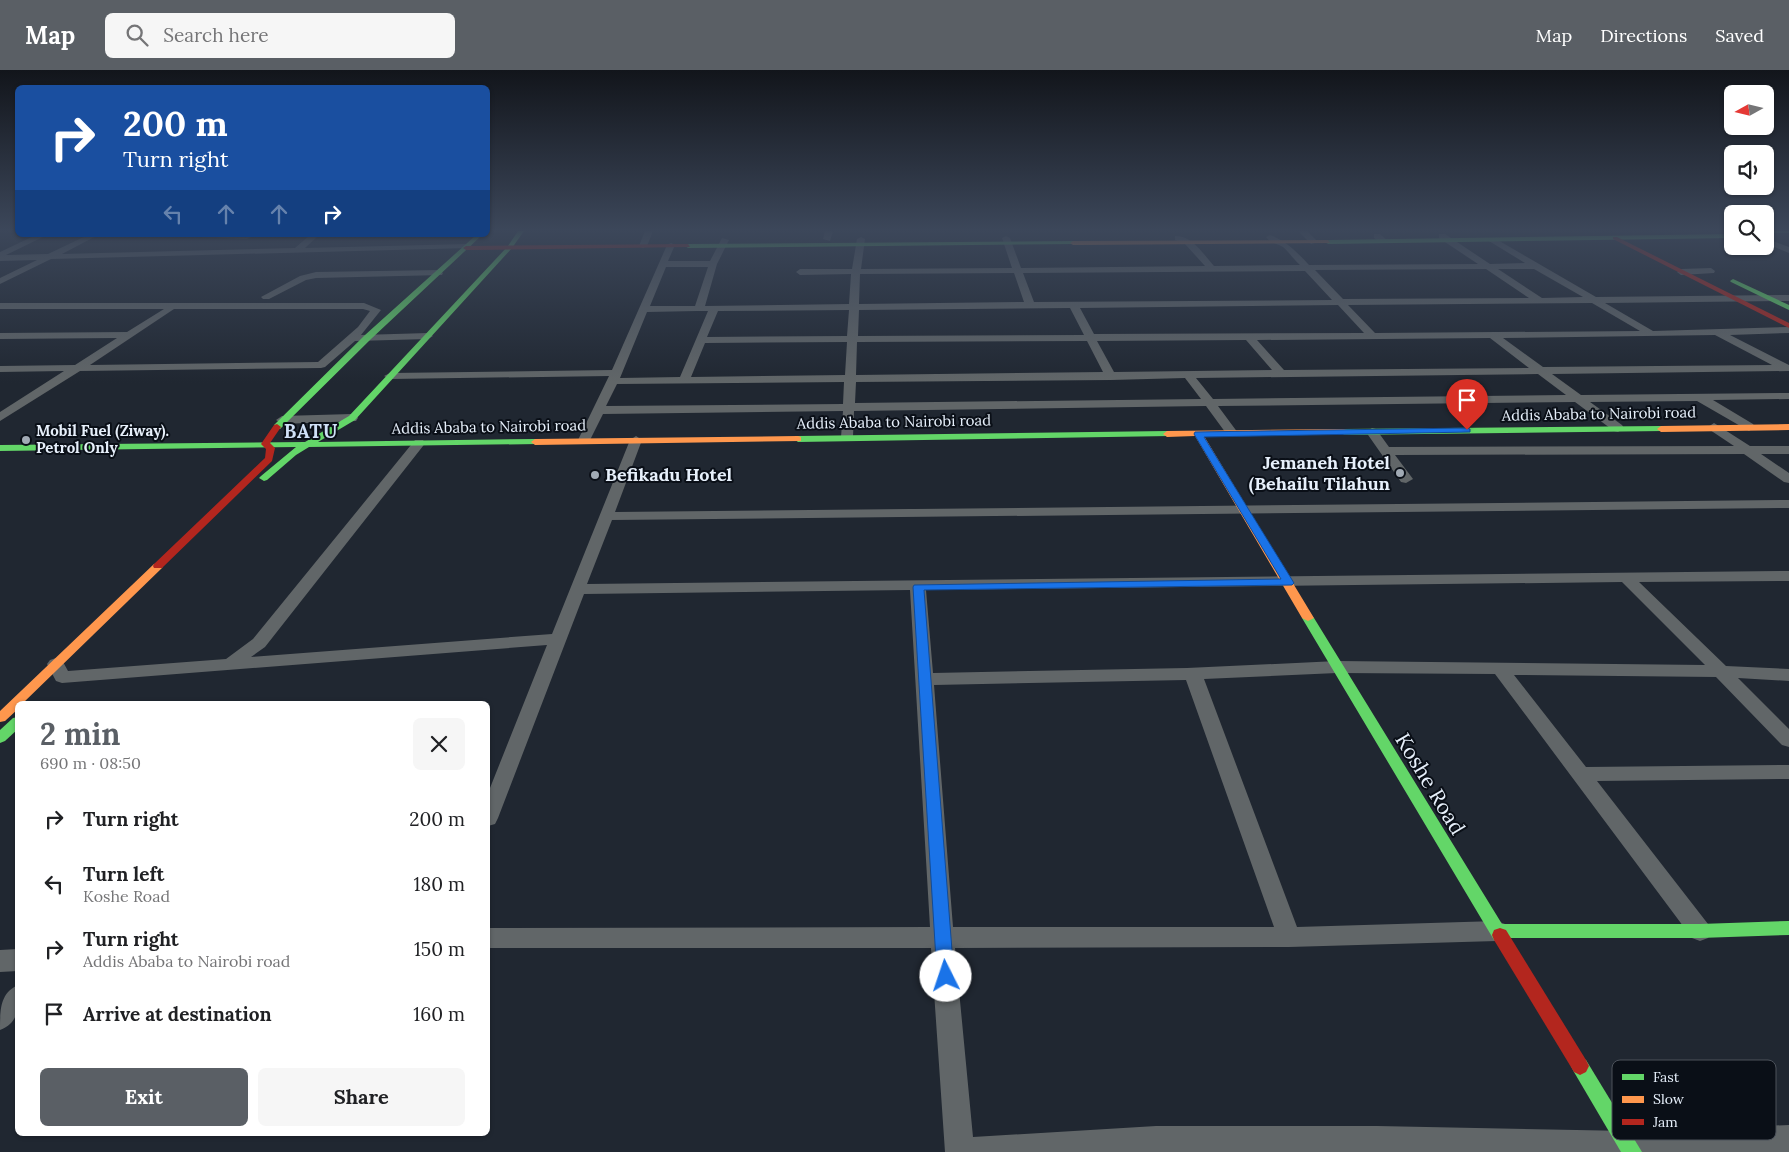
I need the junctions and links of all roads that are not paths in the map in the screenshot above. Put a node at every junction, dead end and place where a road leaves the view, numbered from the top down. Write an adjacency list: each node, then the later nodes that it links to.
1 (296, 281): 13 (street)
2 (430, 281): 38 (main road)
3 (478, 281): 36 (main road)
4 (655, 281): 27 (street)
5 (708, 281): 28 (street)
6 (855, 281): 24 (street)
7 (1022, 281): 20 (street)
8 (1319, 281): 19 (street)
9 (1512, 281): 17 (street)
10 (1562, 281): 18 (street)
11 (1700, 281): 15 (main road)
12 (1733, 281): 16 (main road)
13 (266, 296)
14 (1789, 298): 16 (street)
15 (1735, 299): 16 (street); 18 (street); 29 (main road)
16 (1770, 299): 26 (main road)
17 (1539, 300): 18 (street); 19 (street)
18 (1592, 300): 32 (street)
19 (1339, 302): 21 (street); 37 (street)
20 (1030, 304): 21 (street); 24 (street)
21 (1073, 304): 41 (street)
22 (0, 306): 23 (street)
23 (169, 307): 33 (street); 40 (street)
24 (853, 307): 25 (street); 43 (street)
25 (714, 308): 28 (street); 42 (street)
26 (1789, 308)
27 (643, 309): 28 (street); 51 (street)
28 (699, 309)
29 (1789, 326)
30 (1789, 330): 31 (street)
31 (1717, 332): 32 (street); 45 (street)
32 (1651, 334): 34 (street)
33 (128, 335): 35 (street); 44 (street)
34 (1492, 335): 37 (street); 47 (street)
35 (0, 336)
36 (428, 336): 38 (street); 49 (main road)
37 (1373, 336): 39 (street)
38 (368, 337): 40 (street); 63 (main road)
39 (1249, 337): 41 (street); 48 (street)
40 (351, 338): 44 (street)
41 (1091, 339): 43 (street); 53 (street)
42 (701, 340): 43 (street); 54 (street)
43 (851, 340): 52 (street)
44 (76, 368): 46 (street); 61 (street)
45 (1787, 368): 47 (street)
46 (0, 369)
47 (1540, 370): 48 (street); 57 (street)
48 (1280, 373): 50 (street)
49 (390, 376): 51 (street); 62 (main road)
50 (1189, 376): 53 (street); 58 (street)
51 (615, 377): 54 (street); 60 (street)
52 (850, 377): 53 (street); 54 (street); 59 (street)
53 (1111, 377)
54 (684, 380)
55 (1698, 396): 56 (street); 57 (street); 65 (street)
56 (1789, 396)
57 (1576, 397): 58 (street); 67 (street)
58 (1211, 403): 59 (street); 69 (street)
59 (848, 407): 60 (street); 71 (street)
60 (599, 410): 72 (street)
61 (0, 417)
62 (352, 418): 63 (street); 74 (main road)
63 (282, 420): 76 (main road)
64 (1714, 427): 65 (main road, Addis Ababa to Nairobi road); 67 (main road, Addis Ababa to Nairobi road); 80 (street)
65 (1749, 427): 66 (main road, Addis Ababa to Nairobi road)
66 (1789, 427)
67 (1618, 428): 68 (main road, Addis Ababa to Nairobi road)
68 (1372, 432): 69 (main road, Addis Ababa to Nairobi road); 79 (street)
69 (1232, 433): 70 (main road, Addis Ababa to Nairobi road)
70 (1198, 434): 71 (main road, Addis Ababa to Nairobi road); 84 (main road, Koshe Road)
71 (847, 437): 73 (main road, Addis Ababa to Nairobi road)
72 (584, 440): 73 (main road, Addis Ababa to Nairobi road); 75 (main road, Addis Ababa to Nairobi road)
73 (636, 440): 85 (street)
74 (313, 443): 75 (main road, Addis Ababa to Nairobi road); 76 (main road, Addis Ababa to Nairobi road); 91 (main road)
75 (419, 443): 93 (street)
76 (265, 444): 77 (main road, Addis Ababa to Nairobi road); 101 (main road)
77 (0, 448)
78 (1789, 450): 80 (street)
79 (1386, 451): 80 (street); 81 (street)
80 (1748, 451): 82 (street)
81 (1406, 479)
82 (1789, 479)
83 (1789, 504): 84 (street)
84 (1245, 510): 85 (street); 88 (main road, Koshe Road)
85 (608, 516): 90 (street)
86 (1789, 576): 87 (street)
87 (1626, 578): 88 (street); 99 (street)
88 (1289, 583): 89 (street); 97 (main road, Koshe Road)
89 (918, 587): 90 (street); 103 (street)
90 (578, 589): 92 (street)
91 (139, 601)
92 (558, 639): 94 (street); 112 (street)
93 (260, 643): 94 (street); 96 (street)
94 (263, 661): 96 (street)
95 (76, 663): 101 (main road)
96 (232, 663): 101 (street)
97 (1337, 667): 98 (street); 100 (street); 114 (main road, Koshe Road)
98 (1501, 670): 99 (street); 111 (street)
99 (1722, 670): 102 (street); 109 (street)
100 (1193, 674): 103 (street); 117 (street)
101 (58, 675): 104 (main road)
102 (1789, 675)
103 (924, 679): 116 (street)
104 (23, 701)
105 (15, 707): 106 (main road)
106 (0, 718)
107 (15, 724): 108 (main road)
108 (0, 738)
109 (1789, 740)
110 (1789, 772): 111 (street)
111 (1582, 774): 115 (street)
112 (490, 813)
113 (1789, 928): 115 (main road)
114 (1497, 931): 115 (main road); 117 (street); 123 (main road, Koshe Road)
115 (1700, 931)
116 (942, 937): 117 (street); 118 (street); 130 (street)
117 (1289, 937)
118 (490, 938)
119 (15, 960): 120 (street)
120 (0, 961)
121 (15, 1000): 122 (street)
122 (0, 1018)
123 (1612, 1119)
124 (1789, 1139): 126 (street)
125 (1773, 1140): 129 (street)
126 (1776, 1140)
127 (1157, 1146): 128 (street); 130 (street)
128 (1380, 1146): 129 (street)
129 (1630, 1149)
130 (959, 1152)

